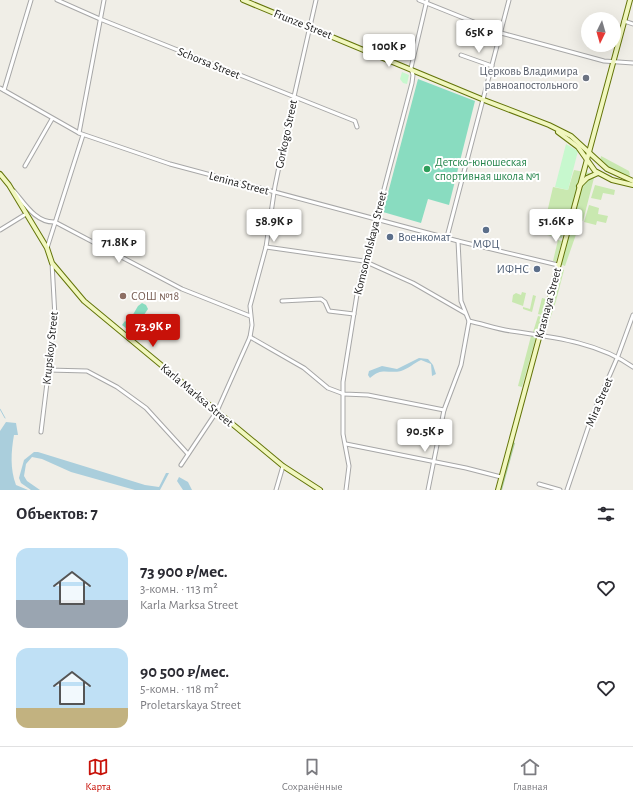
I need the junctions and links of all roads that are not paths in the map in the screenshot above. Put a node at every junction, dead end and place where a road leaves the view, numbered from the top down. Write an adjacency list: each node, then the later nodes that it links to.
1 (31, 0): 20 (street)
2 (57, 0): 10 (street, Schorsa Street)
3 (104, 0): 10 (street)
4 (244, 0): 13 (main road, Frunze Street)
5 (316, 0): 13 (street, Gorkogo Street)
6 (419, 0): 9 (street)
7 (509, 0): 14 (street)
8 (630, 0): 11 (main road, Krasnaya Street)
9 (427, 1): 14 (street); 19 (street, Komsomolskaya Street)
10 (100, 19): 21 (street, Schorsa Street); 26 (street)
11 (624, 21): 12 (street); 16 (main road, Krasnaya Street)
12 (633, 24)
13 (311, 28): 19 (main road, Frunze Street); 21 (street, Gorkogo Street)
14 (501, 33): 16 (street); 18 (street)
15 (461, 55): 18 (street)
16 (613, 62): 17 (street); 27 (main road, Krasnaya Street)
17 (633, 64)
18 (492, 66): 22 (street)
19 (411, 68): 22 (main road, Frunze Street); 38 (street, Komsomolskaya Street)
20 (2, 89): 23 (street, Lenina Street)
21 (294, 96): 25 (street, Schorsa Street); 36 (street, Gorkogo Street)
22 (484, 100): 24 (main road, Frunze Street); 41 (street)
23 (52, 119): 26 (street, Lenina Street); 29 (street)
24 (540, 122): 27 (main road, Frunze Street); 28 (main road, Frunze Street)
25 (357, 127)
26 (81, 134): 36 (street, Lenina Street); 39 (street)
27 (588, 152): 28 (main road, Krasnaya Street); 32 (main road, Frunze Street)
28 (586, 159): 30 (main road, Frunze Street); 35 (main road, Krasnaya Street)
29 (25, 166)
30 (598, 173): 34 (main road, Frunze Street); 35 (main road)
31 (0, 174): 33 (main road, Karla Marksa Street)
32 (633, 181)
33 (9, 185): 37 (main road, Karla Marksa Street); 39 (street)
34 (633, 185)
35 (579, 186): 47 (main road, Krasnaya Street)
36 (274, 192): 38 (street, Lenina Street); 43 (street, Gorkogo Street)
37 (26, 214): 40 (street); 44 (main road, Karla Marksa Street)
38 (376, 219): 41 (street, Lenina Street); 45 (street, Komsomolskaya Street)
39 (55, 222): 44 (street); 52 (street)
40 (0, 230)
41 (447, 237): 42 (street, Lenina Street)
42 (458, 241): 47 (street, Lenina Street); 49 (street)
43 (266, 246): 45 (street); 52 (street, Gorkogo Street)
44 (47, 248): 46 (main road, Karla Marksa Street)
45 (364, 261): 49 (street); 50 (street, Komsomolskaya Street)
46 (52, 263): 58 (street, Krupskoy Street); 61 (main road, Karla Marksa Street)
47 (558, 265): 54 (main road, Krasnaya Street)
48 (282, 301): 50 (street)
49 (465, 313): 53 (street)
50 (354, 314): 59 (street, Komsomolskaya Street)
51 (633, 315): 56 (street, Mira Street)
52 (250, 316): 55 (street, Gorkogo Street)
53 (469, 321): 54 (street); 60 (street)
54 (540, 334): 56 (street); 68 (main road, Krasnaya Street)
55 (250, 337): 59 (street); 61 (street, Gorkogo Street)
56 (618, 356): 57 (street); 76 (street, Mira Street)
57 (633, 367)
58 (48, 370): 62 (street, Krupskoy Street); 64 (street)
59 (344, 394): 60 (street); 63 (street, Komsomolskaya Street)
60 (444, 410): 65 (street)
61 (216, 411): 64 (street, Gorkogo Street); 67 (main road, Karla Marksa Street)
62 (41, 432)
63 (346, 444): 65 (street); 72 (street, Komsomolskaya Street)
64 (188, 454): 66 (street, Gorkogo Street)
65 (433, 462): 68 (street); 73 (street)
66 (181, 465)
67 (283, 466): 70 (street); 71 (main road, Karla Marksa Street)
68 (501, 476): 74 (main road, Krasnaya Street)
69 (539, 484): 75 (street)
70 (276, 490)
71 (320, 490)
72 (346, 490)
73 (428, 490)
74 (498, 490)
75 (560, 490)
76 (567, 490)

